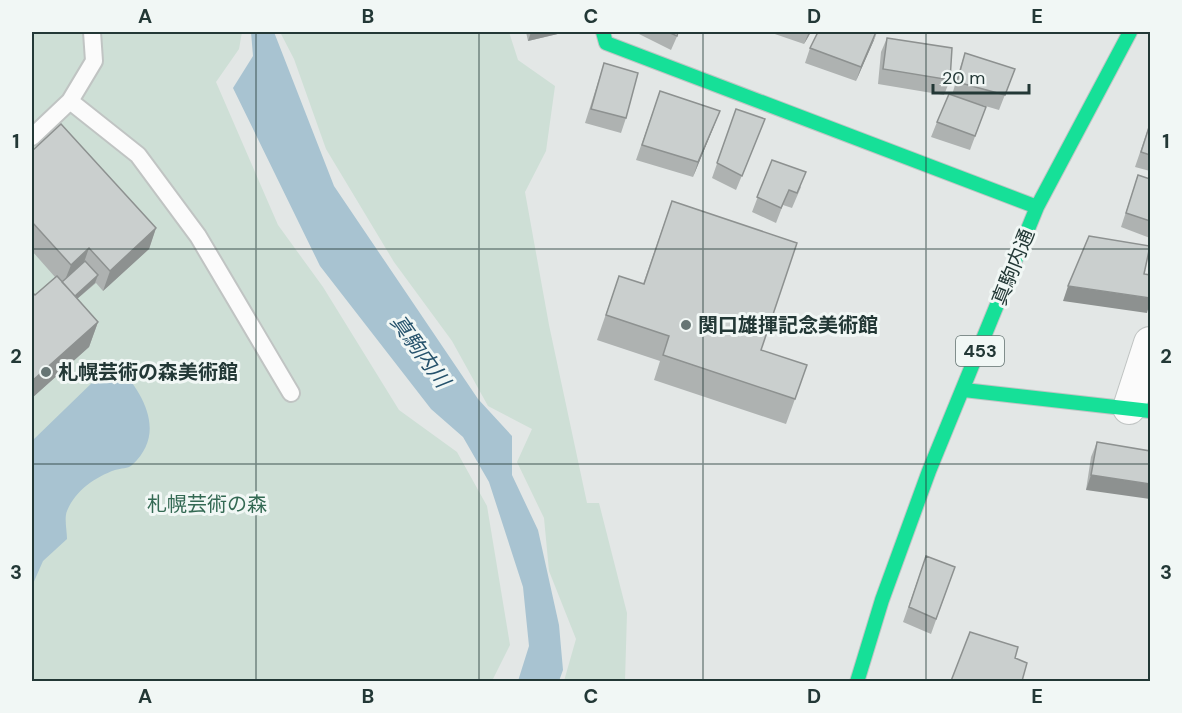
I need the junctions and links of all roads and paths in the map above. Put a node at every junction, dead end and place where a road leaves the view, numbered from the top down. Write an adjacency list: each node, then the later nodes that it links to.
1 (92, 32): 4 (lane)
2 (603, 32): 6 (main road)
3 (1130, 32): 6 (main road, 真駒内通 / 453)
4 (70, 100): 5 (lane); 9 (lane)
5 (32, 137)
6 (1037, 207): 8 (main road, 真駒内通 / 453)
7 (1150, 343): 10 (street)
8 (964, 390): 10 (main road); 11 (main road, 真駒内通 / 453)
9 (291, 393)
10 (1140, 410)
11 (857, 681)

